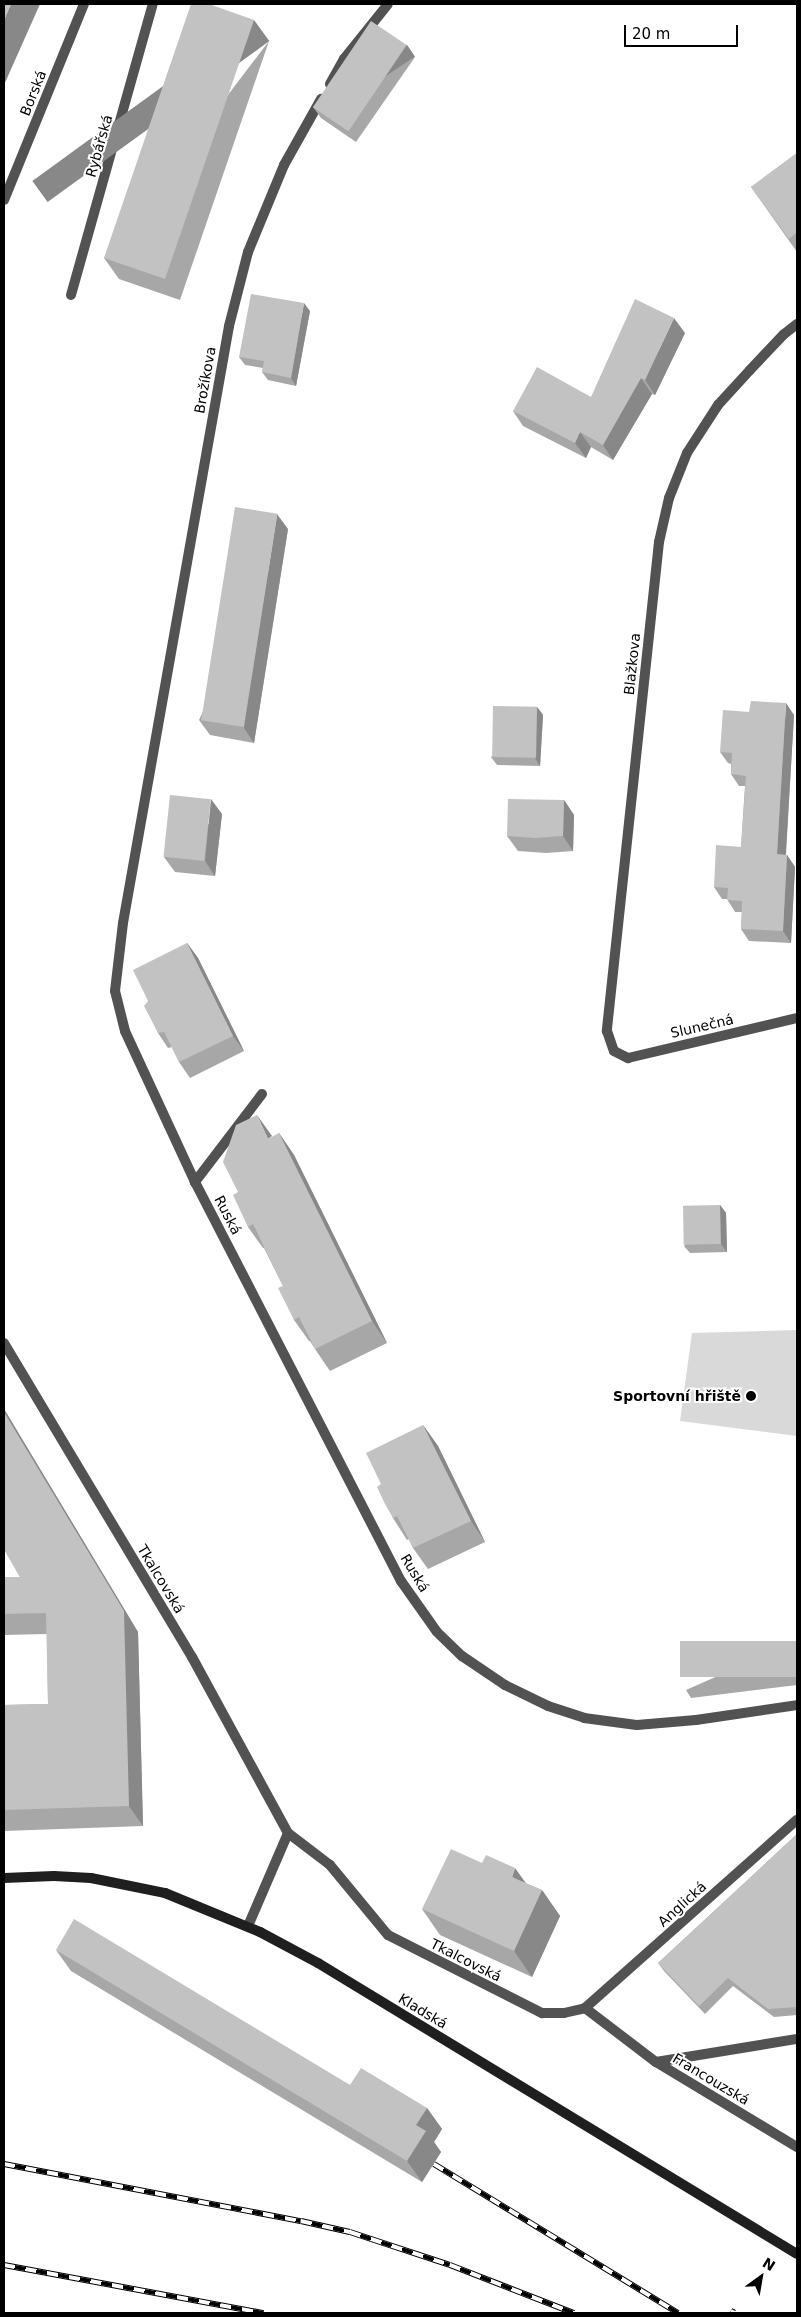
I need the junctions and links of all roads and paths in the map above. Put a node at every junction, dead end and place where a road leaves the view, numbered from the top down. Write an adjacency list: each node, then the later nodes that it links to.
1 (84, 4): 4 (street, Borská)
2 (153, 4): 5 (street, Rybářská)
3 (388, 4): 7 (street, Brožíkova)
4 (5, 194)
5 (71, 296)
6 (797, 324): 9 (street, Blažkova)
7 (145, 796): 11 (street, Ruská)
8 (797, 1018): 9 (street, Slunečná)
9 (614, 1051)
10 (262, 1094): 11 (street)
11 (196, 1182): 13 (street, Ruská)
12 (4, 1343): 15 (street, Tkalcovská)
13 (797, 1705)
14 (797, 1820): 18 (street, Anglická)
15 (288, 1833): 17 (street); 18 (street, Tkalcovská)
16 (4, 1878): 17 (main road, Kladská)
17 (248, 1926): 22 (main road, Kladská)
18 (586, 2008): 20 (street)
19 (797, 2039): 20 (street, Francouzská)
20 (656, 2062): 21 (street, Francouzská)
21 (797, 2147)
22 (797, 2254)

